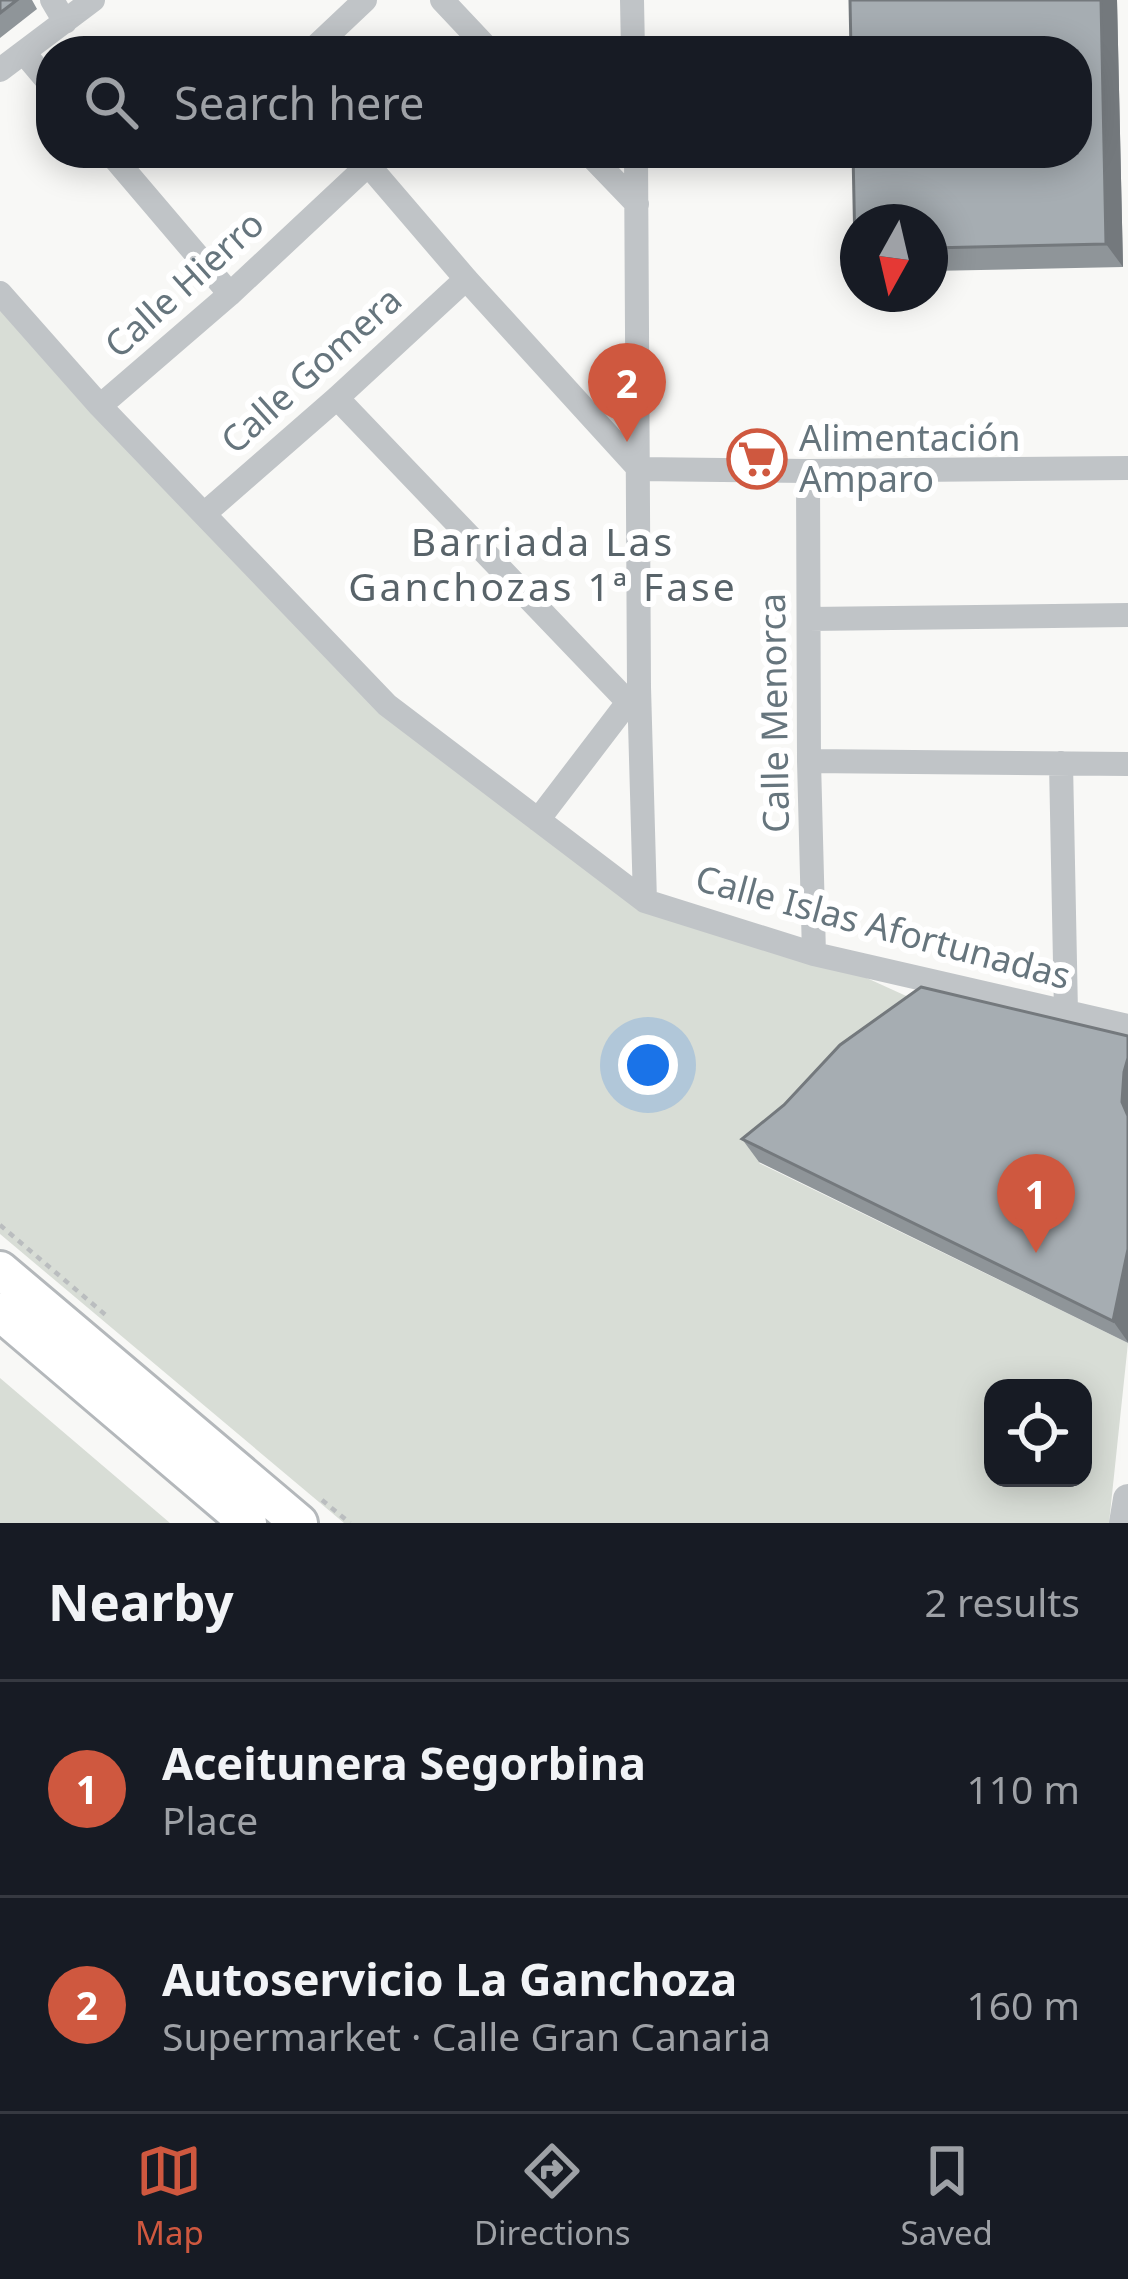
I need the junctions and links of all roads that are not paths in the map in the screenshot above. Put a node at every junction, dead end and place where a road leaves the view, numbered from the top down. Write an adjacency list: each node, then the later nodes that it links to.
1 (93, 0): 5 (street)
2 (365, 0): 7 (street)
3 (442, 0): 8 (street)
4 (632, 0): 9 (street)
5 (59, 11): 6 (street)
6 (38, 36)
7 (327, 36)
8 (476, 36)
9 (633, 36)
10 (36, 39): 11 (street)
11 (24, 53): 12 (street); 13 (street)
12 (36, 67)
13 (0, 70)
14 (123, 168): 22 (street)
15 (354, 168): 22 (street, Calle Hierro)
16 (371, 168): 20 (street)
17 (602, 168): 19 (street)
18 (636, 168): 19 (street)
19 (637, 204): 26 (street)
20 (466, 278): 23 (street, Calle Gomera); 26 (street)
21 (0, 293): 24 (street, Calle Islas Afortunadas)
22 (230, 294): 24 (street, Calle Hierro)
23 (337, 398): 28 (street, Calle Gomera); 31 (street)
24 (100, 406): 28 (street, Calle Islas Afortunadas)
25 (1128, 468): 27 (street)
26 (640, 469): 27 (street); 31 (street)
27 (808, 471): 30 (street, Calle Menorca)
28 (204, 514): 35 (street, Calle Islas Afortunadas)
29 (1128, 615): 30 (street)
30 (809, 620): 32 (street, Calle Menorca)
31 (634, 695): 35 (street); 36 (street)
32 (809, 761): 33 (street); 37 (street, Calle Menorca)
33 (1061, 763): 34 (street); 38 (street)
34 (1128, 764)
35 (538, 820): 36 (street, Calle Islas Afortunadas)
36 (645, 901): 37 (street, Calle Islas Afortunadas)
37 (814, 954): 38 (street, Calle Islas Afortunadas)
38 (1066, 1013): 39 (street, Calle Islas Afortunadas)
39 (1128, 1026)
40 (0, 1270): 44 (main road)
41 (0, 1312): 43 (main road)
42 (1128, 1499): 45 (street)
43 (248, 1523)
44 (299, 1523)
45 (1124, 1523)

